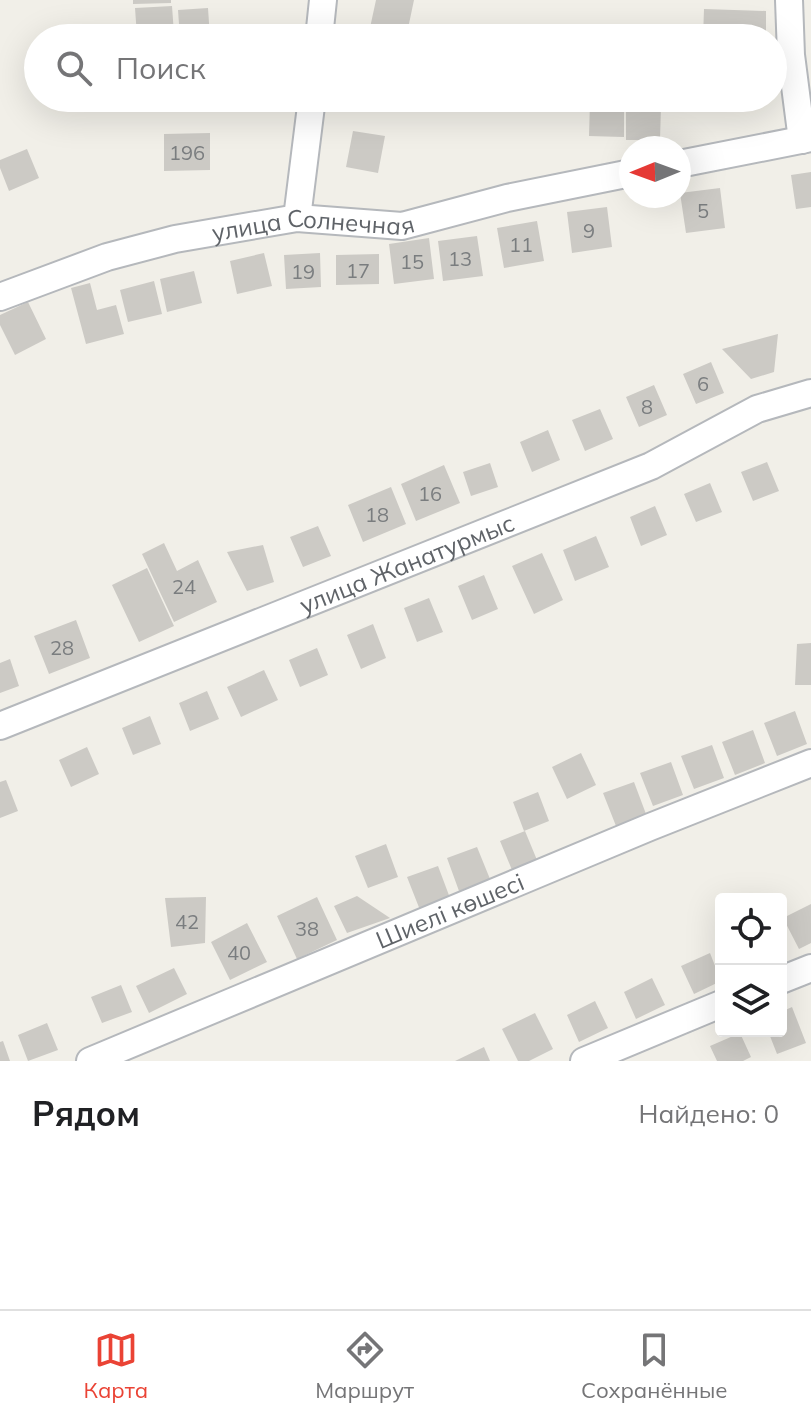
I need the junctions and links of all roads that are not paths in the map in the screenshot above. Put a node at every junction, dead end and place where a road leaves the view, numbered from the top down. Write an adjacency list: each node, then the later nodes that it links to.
1 (323, 0): 3 (street)
2 (789, 0): 5 (street)
3 (320, 24)
4 (310, 112): 8 (street)
5 (806, 139): 6 (street)
6 (691, 162)
7 (619, 175): 8 (street, улица Солнечная)
8 (297, 218): 9 (street, улица Солнечная)
9 (0, 297)
10 (811, 393): 11 (street, улица Жанатурмыс)
11 (0, 726)
12 (811, 763): 16 (street, Шиелі көшесі)
13 (811, 968): 14 (street)
14 (787, 978)
15 (715, 1006): 17 (street)
16 (90, 1061)
17 (584, 1061)

